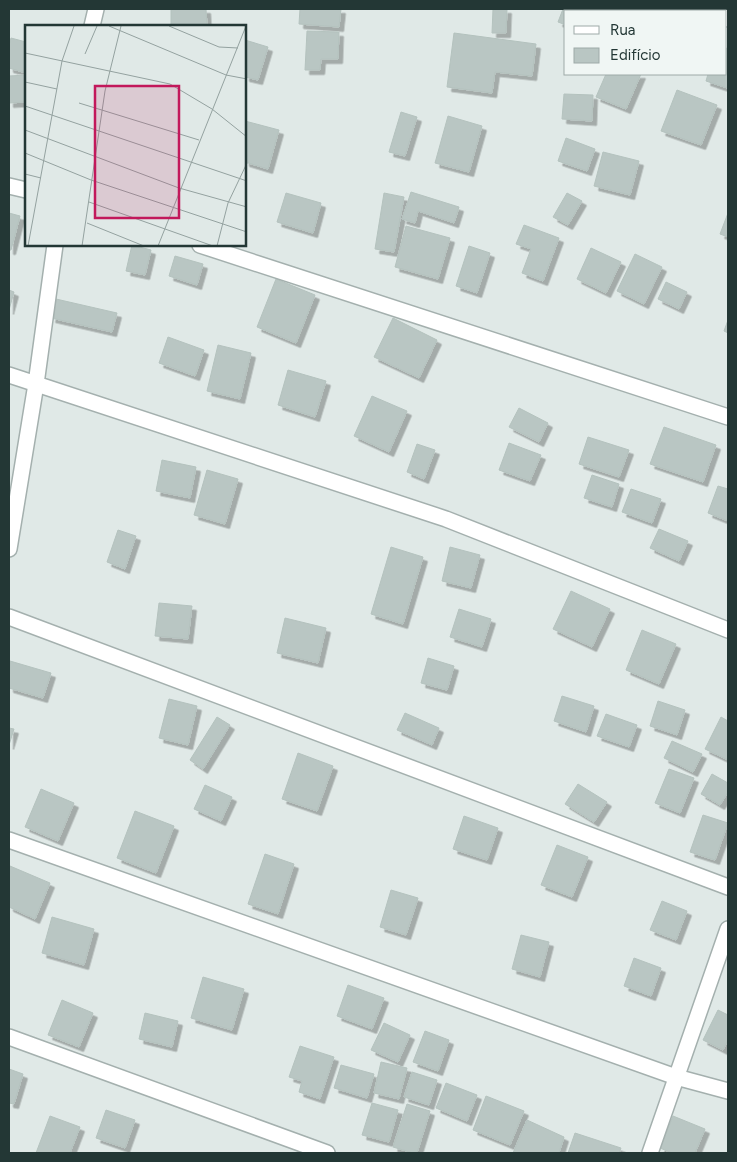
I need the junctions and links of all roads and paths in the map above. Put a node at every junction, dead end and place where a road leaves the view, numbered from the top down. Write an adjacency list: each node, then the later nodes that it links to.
1 (96, 9): 2 (street)
2 (92, 25)
3 (9, 186): 4 (street)
4 (25, 190)
5 (55, 246): 8 (street)
6 (203, 246): 9 (street)
7 (9, 375): 8 (street)
8 (36, 384): 10 (street); 12 (street)
9 (728, 416)
10 (9, 549)
11 (9, 617): 14 (street)
12 (728, 630)
13 (9, 840): 17 (street)
14 (728, 887)
15 (728, 929): 17 (street)
16 (9, 1037): 19 (street)
17 (676, 1077): 18 (street); 20 (street)
18 (728, 1091)
19 (327, 1153)
20 (650, 1153)

